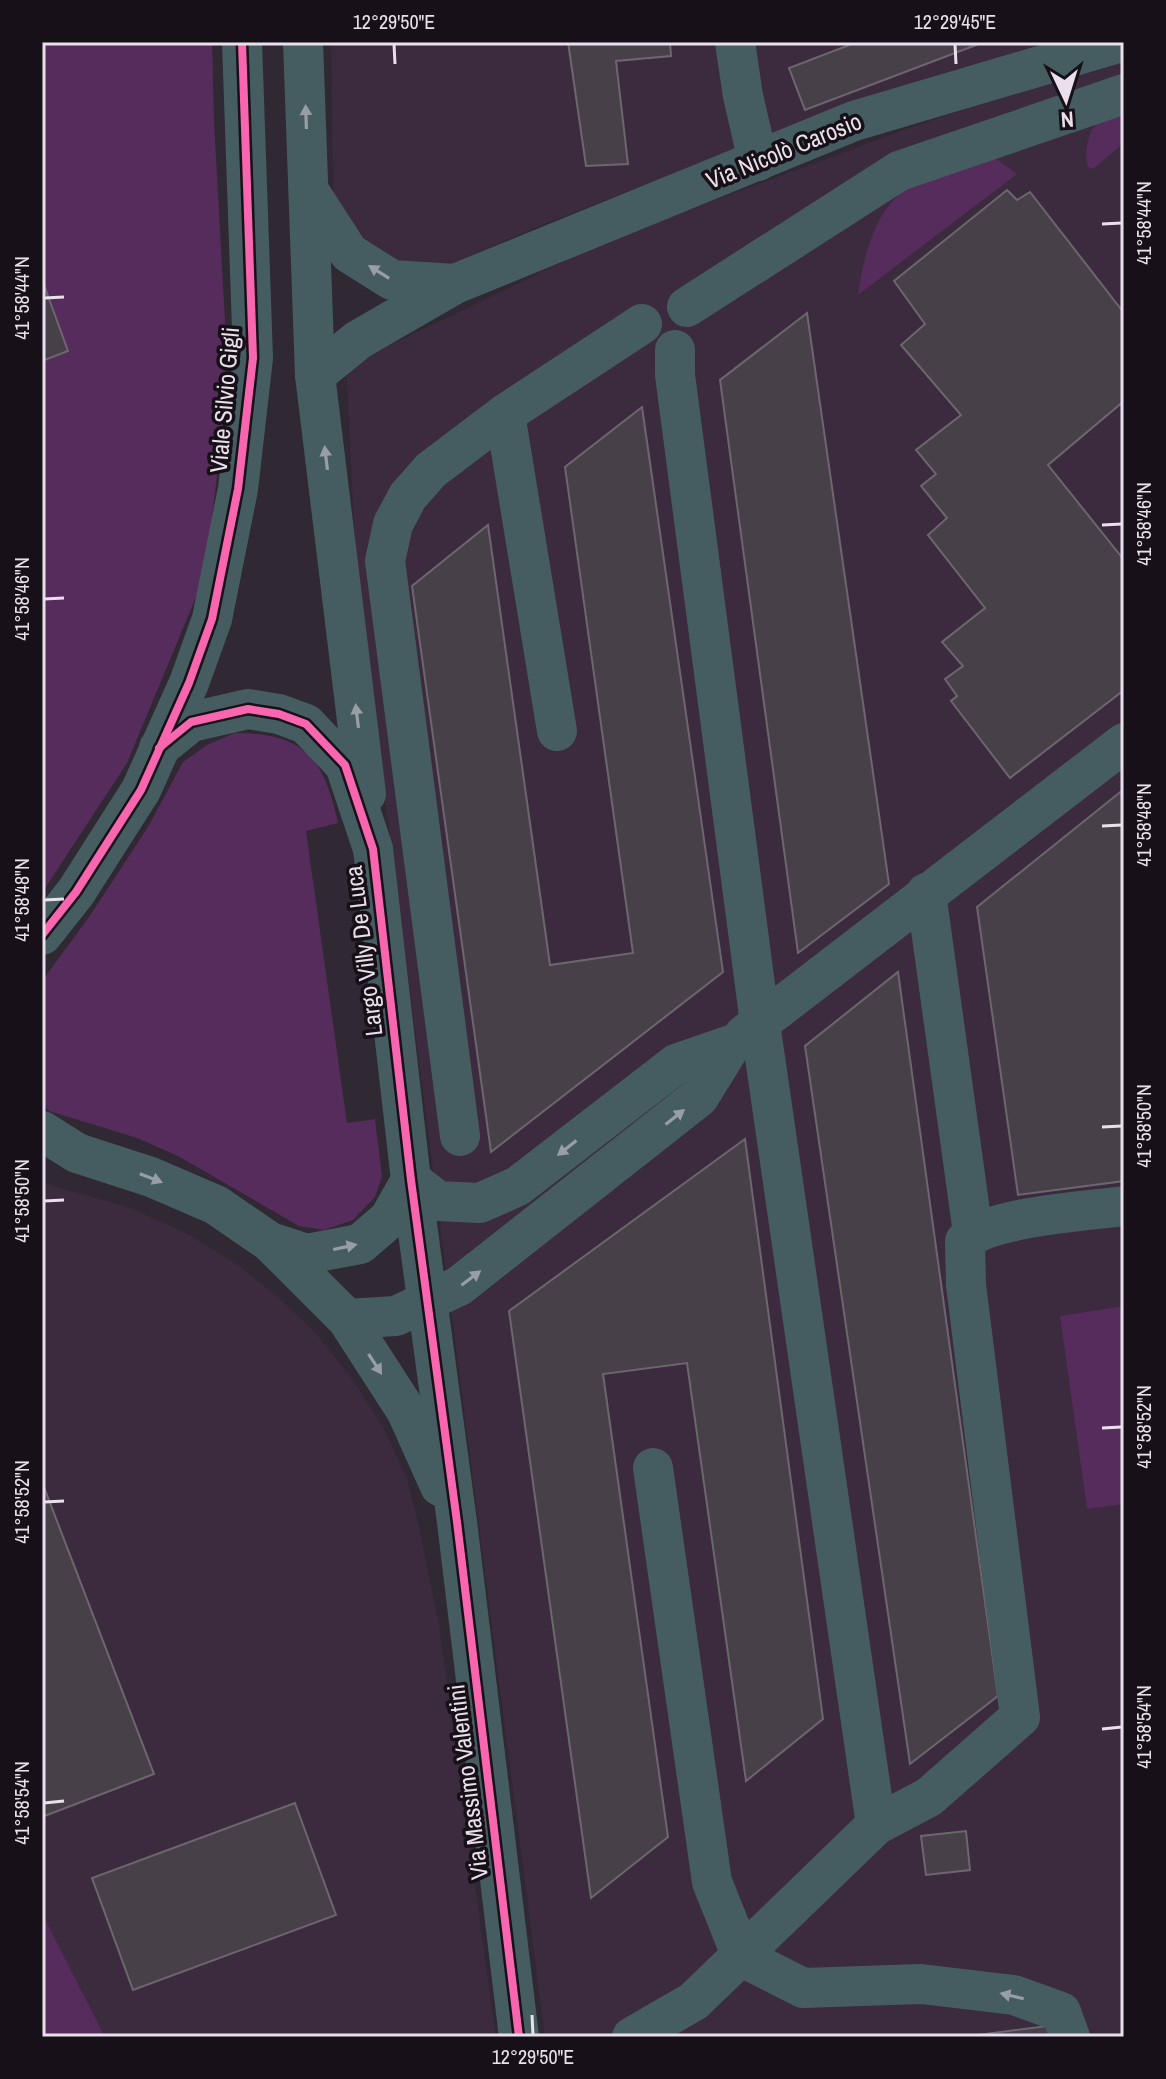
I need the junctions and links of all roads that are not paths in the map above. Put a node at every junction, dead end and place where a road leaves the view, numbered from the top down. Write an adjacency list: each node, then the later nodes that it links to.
1 (242, 42): 16 (street, Viale Silvio Gigli)
2 (303, 42): 7 (street, one-way to 2)
3 (735, 42): 6 (street)
4 (1121, 42): 6 (street, Via Nicolò Carosio)
5 (1124, 94): 9 (street)
6 (758, 161): 8 (street, Via Nicolò Carosio)
7 (310, 191): 8 (street, Via Nicolò Carosio, one-way to 7); 12 (street)
8 (455, 284): 12 (street, Via Nicolò Carosio)
9 (687, 307): 10 (street); 11 (street)
10 (642, 324): 11 (street); 13 (street)
11 (675, 350): 20 (street)
12 (315, 375): 17 (street, one-way to 12)
13 (505, 414): 14 (street); 22 (street)
14 (557, 731)
15 (1124, 743): 18 (street)
16 (159, 748): 17 (street, Largo Villy De Luca); 19 (street, Largo Villy De Luca)
17 (373, 849): 24 (street, Largo Villy De Luca)
18 (926, 893): 20 (street); 26 (street)
19 (42, 935)
20 (745, 1034): 24 (street, one-way to 24); 28 (street, one-way to 20); 32 (street)
21 (42, 1131): 23 (street)
22 (460, 1136)
23 (60, 1152): 27 (street, one-way to 27)
24 (411, 1180): 27 (street, one-way to 24); 28 (street, Largo Villy De Luca)
25 (1124, 1206): 26 (street)
26 (973, 1233): 32 (street)
27 (270, 1242): 29 (street)
28 (428, 1303): 29 (street); 31 (street, Largo Villy De Luca)
29 (347, 1319): 31 (street, one-way to 31)
30 (653, 1468): 33 (street)
31 (457, 1522): 34 (street, Via Massimo Valentini)
32 (876, 1825): 33 (street)
33 (742, 1957): 35 (street); 36 (street, one-way to 33)
34 (519, 2037)
35 (632, 2037)
36 (1070, 2037)

